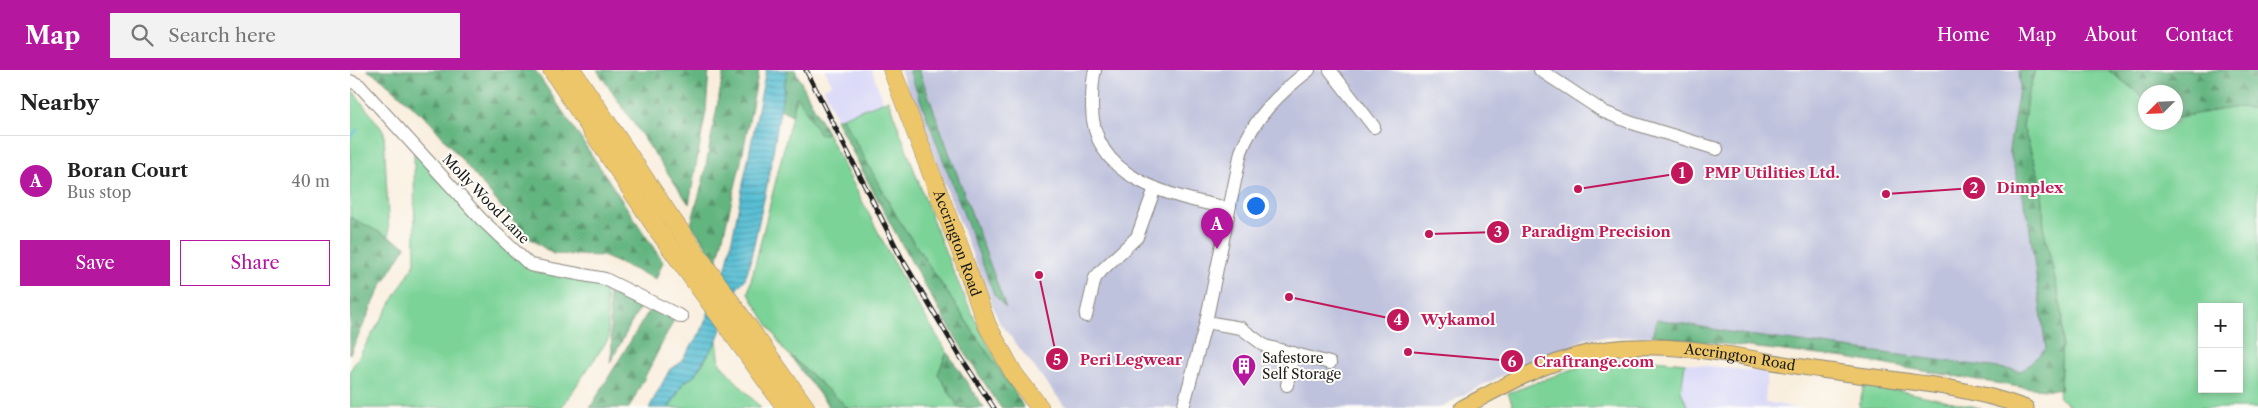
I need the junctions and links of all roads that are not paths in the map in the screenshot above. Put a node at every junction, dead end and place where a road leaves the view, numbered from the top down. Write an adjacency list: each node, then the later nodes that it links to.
1 (552, 70): 20 (highway)
2 (572, 70): 21 (highway)
3 (892, 70): 22 (highway, Accrington Road)
4 (1095, 70): 11 (street)
5 (1309, 70): 12 (street)
6 (1330, 70): 9 (street)
7 (1540, 70): 10 (street)
8 (350, 81): 13 (street, Molly Wood Lane)
9 (1374, 127)
10 (1718, 149)
11 (1155, 188): 12 (street); 14 (street)
12 (1228, 208): 15 (street)
13 (678, 316)
14 (1086, 316)
15 (1206, 322): 16 (street); 19 (street)
16 (1293, 353): 17 (street); 18 (street)
17 (1330, 363)
18 (1286, 385)
19 (1183, 406)
20 (786, 408)
21 (806, 408)
22 (1040, 408)
23 (1462, 408): 24 (main road, Accrington Road)
24 (2026, 408)

